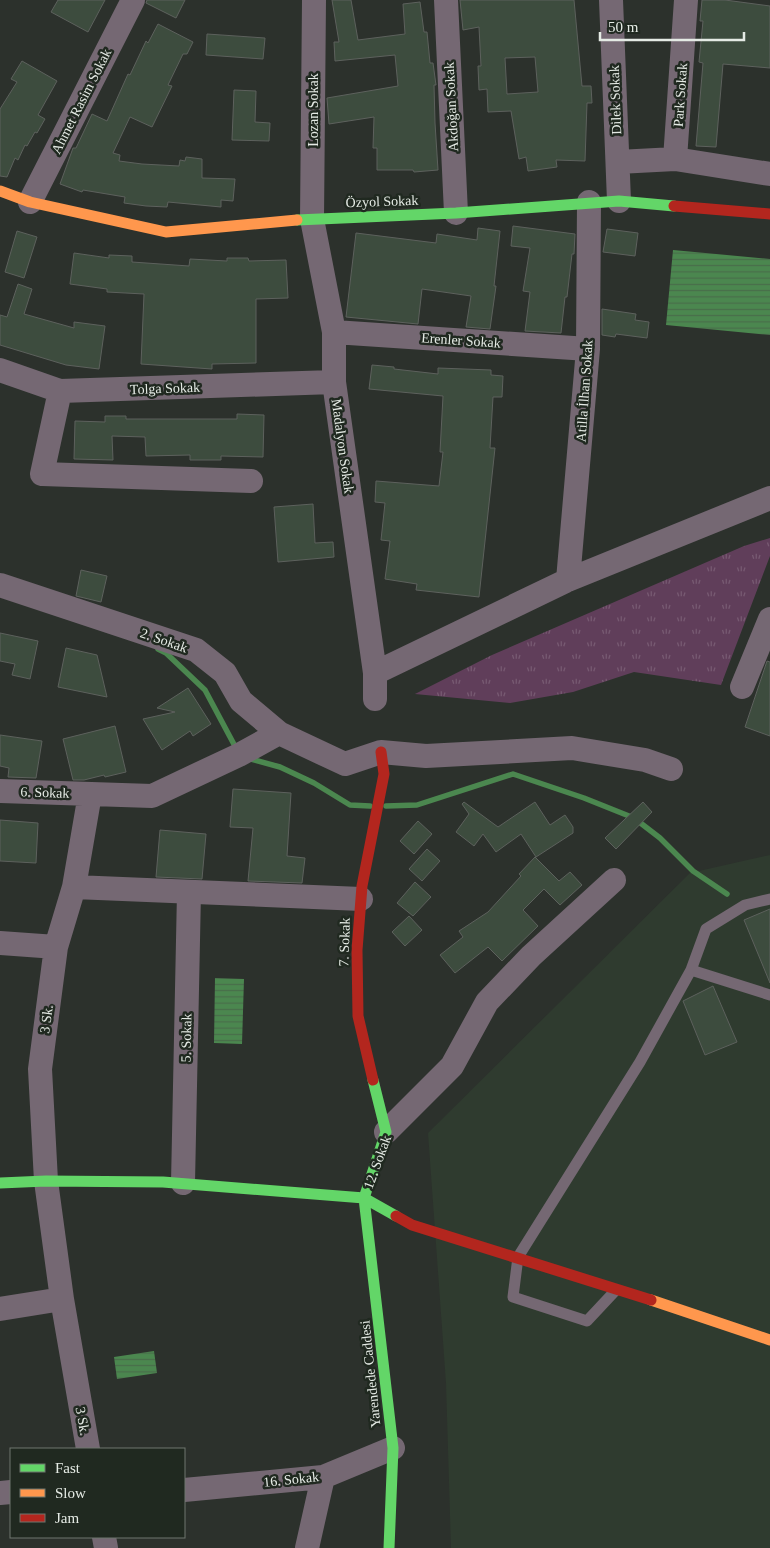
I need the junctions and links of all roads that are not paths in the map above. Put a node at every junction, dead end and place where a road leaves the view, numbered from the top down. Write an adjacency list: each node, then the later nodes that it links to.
1 (133, 0): 11 (street, Ahmet Rasim Sokak)
2 (314, 0): 15 (street, Lozan Sokak)
3 (446, 0): 13 (street, Akdoğan Sokak)
4 (611, 0): 7 (street, Dilek Sokak)
5 (686, 0): 6 (street, Park Sokak)
6 (675, 159): 7 (street); 8 (street)
7 (618, 162): 10 (street, Dilek Sokak)
8 (770, 174)
9 (0, 191): 11 (street, Özyol Sokak)
10 (619, 201): 12 (street, Özyol Sokak); 14 (street, Özyol Sokak)
11 (30, 202): 15 (street, Özyol Sokak)
12 (589, 202): 13 (street, Özyol Sokak); 17 (street, Atilla İlhan Sokak)
13 (456, 213): 15 (street, Özyol Sokak)
14 (770, 214)
15 (312, 219): 16 (street, Madalyon Sokak)
16 (334, 332): 17 (street, Erenler Sokak); 19 (street, Madalyon Sokak)
17 (588, 349): 23 (street, Atilla İlhan Sokak)
18 (0, 370): 20 (street, Tolga Sokak)
19 (334, 382): 20 (street, Tolga Sokak); 26 (street, Madalyon Sokak)
20 (60, 391): 21 (street)
21 (251, 481)
22 (770, 498): 23 (street)
23 (568, 580): 26 (street)
24 (0, 585): 29 (street, 2. Sokak)
25 (770, 619): 27 (street)
26 (375, 673): 28 (street, Madalyon Sokak)
27 (742, 687)
28 (375, 699)
29 (279, 733): 30 (street, 2. Sokak); 33 (street)
30 (381, 752): 31 (street); 37 (street, 7. Sokak)
31 (670, 769)
32 (0, 791): 33 (street, 6. Sokak)
33 (90, 794): 35 (street, 3 Sk.)
34 (614, 880): 43 (street, 12. Sokak)
35 (74, 887): 36 (street); 40 (street, 3 Sk.)
36 (188, 892): 37 (street); 46 (street, 5. Sokak)
37 (361, 899): 43 (street, 7. Sokak)
38 (770, 899): 41 (lane)
39 (0, 942): 40 (street)
40 (56, 947): 44 (street, 3 Sk.)
41 (691, 970): 42 (lane); 48 (lane)
42 (770, 996)
43 (386, 1132): 47 (street, 12. Sokak)
44 (46, 1181): 45 (street, 12. Sokak); 46 (street, 12. Sokak); 50 (street, 3 Sk.)
45 (0, 1183)
46 (183, 1183): 47 (street, 12. Sokak)
47 (364, 1198): 48 (street); 54 (street, Yarendede Caddesi)
48 (518, 1257): 49 (street); 49 (lane)
49 (617, 1289): 52 (street)
50 (62, 1299): 51 (street); 53 (street, 3 Sk.)
51 (0, 1309)
52 (770, 1340)
53 (88, 1448)
54 (393, 1448): 55 (street, 16. Sokak); 58 (street, Yarendede Caddesi)
55 (323, 1477): 56 (street, 16. Sokak); 57 (street)
56 (185, 1490)
57 (307, 1548)
58 (389, 1548)

